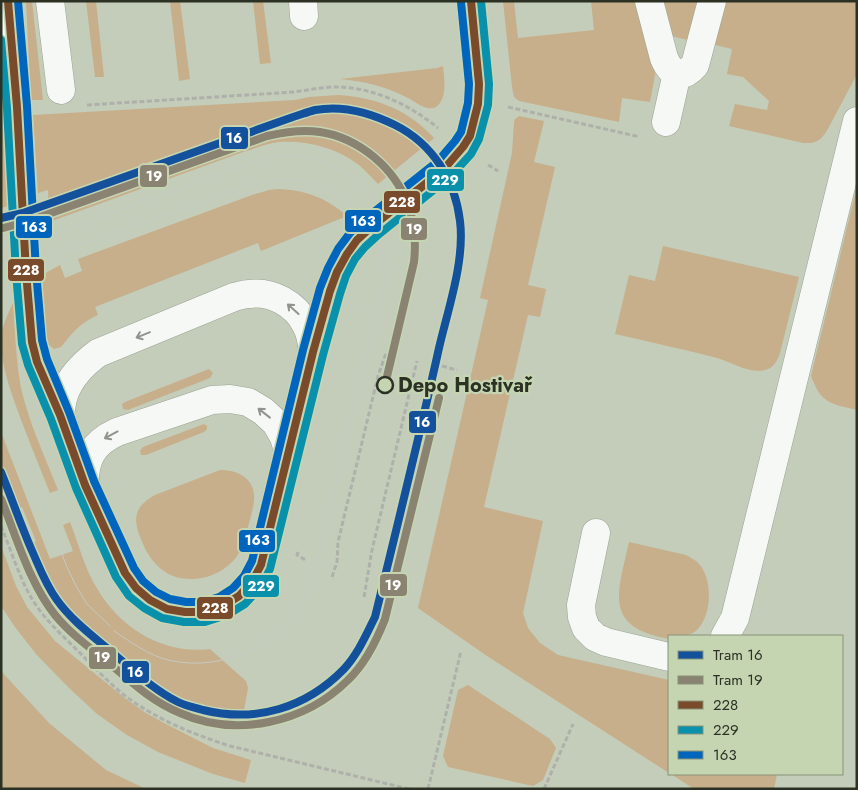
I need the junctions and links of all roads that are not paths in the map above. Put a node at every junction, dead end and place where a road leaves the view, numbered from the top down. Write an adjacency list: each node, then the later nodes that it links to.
1 (8, 1): 11 (street)
2 (50, 1): 7 (street)
3 (470, 1): 10 (street)
4 (649, 1): 6 (street)
5 (712, 1): 6 (street)
6 (677, 73): 9 (street)
7 (71, 98)
8 (857, 121): 15 (street)
9 (666, 122)
10 (313, 352): 11 (street, one-way to 11); 12 (street)
11 (60, 415): 13 (street)
12 (289, 454): 13 (street, one-way to 13); 13 (street)
13 (85, 485)
14 (596, 533): 16 (street)
15 (726, 635)
16 (668, 657)

